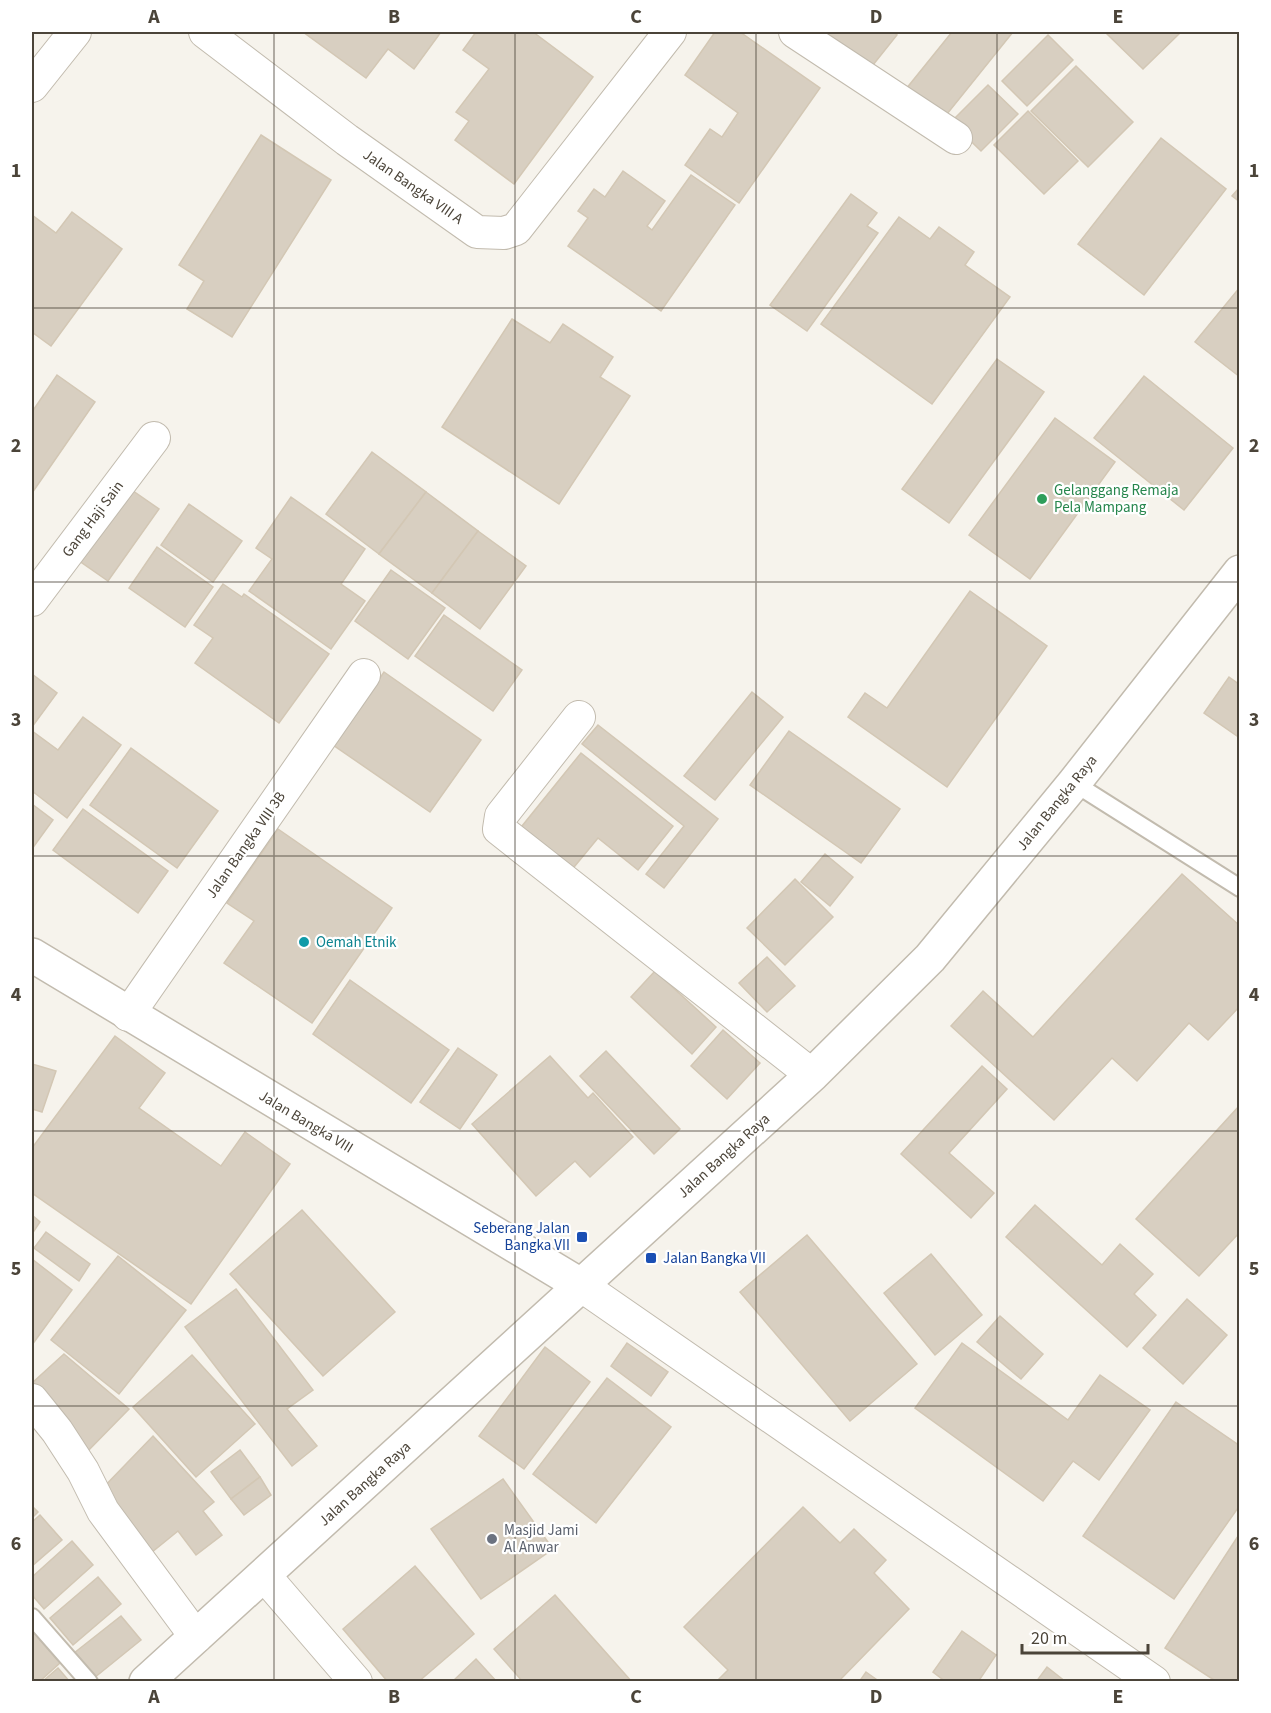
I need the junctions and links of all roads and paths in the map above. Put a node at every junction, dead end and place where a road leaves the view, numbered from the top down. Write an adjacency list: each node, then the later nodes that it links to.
1 (75, 32): 5 (street)
2 (205, 32): 3 (street, Jalan Bangka VIII A)
3 (670, 32)
4 (795, 32): 6 (street)
5 (32, 86)
6 (956, 138)
7 (154, 438): 9 (street, Gang Haji Sain)
8 (1239, 572): 12 (street, Jalan Bangka Raya)
9 (32, 600)
10 (364, 675): 15 (street, Jalan Bangka VIII 3B)
11 (579, 717): 16 (street)
12 (1074, 783): 13 (lane); 16 (street, Jalan Bangka Raya)
13 (1239, 888)
14 (32, 955): 15 (street, Jalan Bangka VIII)
15 (128, 1014): 17 (street, Jalan Bangka VIII)
16 (812, 1075): 17 (street, Jalan Bangka Raya)
17 (582, 1286): 19 (street, Jalan Bangka Raya); 25 (street)
18 (32, 1400): 21 (street)
19 (264, 1575): 21 (street, Jalan Bangka Raya); 24 (street)
20 (32, 1617): 22 (lane)
21 (195, 1637): 23 (street, Jalan Bangka Raya)
22 (89, 1682)
23 (146, 1682)
24 (356, 1682)
25 (1154, 1682)

